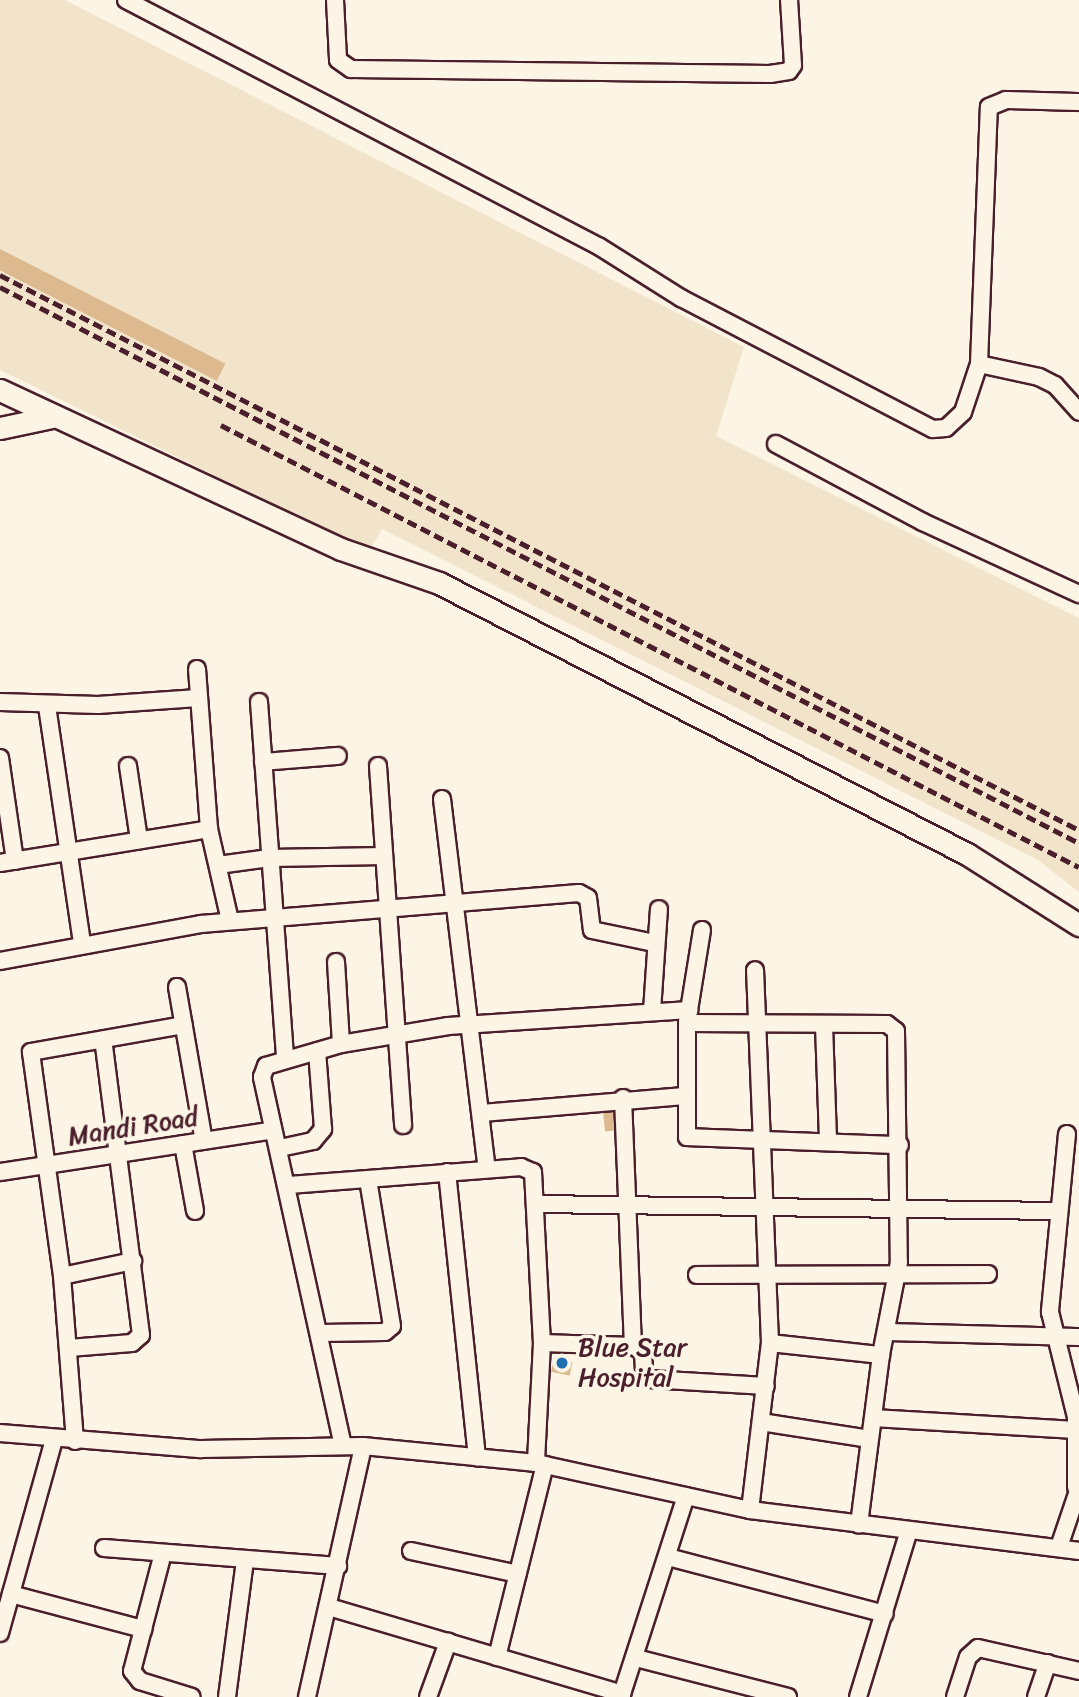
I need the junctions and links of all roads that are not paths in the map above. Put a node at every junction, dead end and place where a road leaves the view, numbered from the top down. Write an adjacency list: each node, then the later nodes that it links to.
1 (126, 0): 5 (street)
2 (335, 0): 3 (street)
3 (789, 0)
4 (1079, 102): 5 (street)
5 (979, 363): 7 (street)
6 (6, 398): 8 (street)
7 (1079, 410)
8 (52, 417): 9 (street); 35 (street)
9 (0, 428)
10 (776, 444): 11 (street)
11 (1079, 594)
12 (197, 669): 13 (street)
13 (198, 698): 16 (street); 23 (street)
14 (0, 702): 16 (street)
15 (259, 702): 19 (street)
16 (47, 706): 25 (street)
17 (338, 756): 19 (street)
18 (0, 758): 28 (street)
19 (263, 762): 27 (street)
20 (128, 766): 24 (street)
21 (378, 766): 26 (street)
22 (442, 799): 30 (street)
23 (209, 829): 24 (street); 29 (street)
24 (139, 840): 25 (street)
25 (67, 851): 28 (street); 38 (street)
26 (384, 856): 27 (street); 31 (street)
27 (270, 858): 29 (street); 33 (street)
28 (7, 862)
29 (218, 864): 34 (street)
30 (455, 904): 31 (street); 37 (street); 45 (street)
31 (388, 908): 33 (street); 49 (street)
32 (659, 909): 37 (street)
33 (274, 917): 34 (street); 53 (street)
34 (230, 921): 38 (street)
35 (1079, 925)
36 (702, 930): 44 (street)
37 (654, 943): 43 (street)
38 (82, 944): 39 (street)
39 (0, 961)
40 (336, 962): 51 (street)
41 (755, 970): 47 (street)
42 (177, 987): 46 (street)
43 (652, 1011): 44 (street); 45 (street)
44 (688, 1016): 47 (street); 54 (street)
45 (472, 1024): 49 (street); 56 (street)
46 (184, 1025): 50 (street); 62 (street)
47 (755, 1025): 48 (street); 60 (street)
48 (824, 1025): 61 (street); 64 (street)
49 (396, 1035): 51 (street); 57 (street)
50 (103, 1039): 66 (street); 67 (street)
51 (341, 1044): 52 (street)
52 (317, 1051): 53 (street); 65 (street)
53 (285, 1057): 58 (street)
54 (685, 1096): 55 (street); 60 (street)
55 (622, 1098): 56 (street); 73 (street)
56 (481, 1113): 68 (street)
57 (403, 1125)
58 (273, 1130): 62 (street, Mandi Road); 65 (street)
59 (1067, 1133): 78 (street)
60 (763, 1139): 61 (street); 75 (street)
61 (828, 1140): 64 (street)
62 (204, 1141): 63 (street, Mandi Road)
63 (183, 1144): 66 (street, Mandi Road); 77 (street)
64 (900, 1145): 76 (street)
65 (280, 1148): 72 (street)
66 (117, 1154): 67 (street, Mandi Road); 79 (street)
67 (45, 1165): 69 (street, Mandi Road); 84 (street)
68 (487, 1169): 70 (street); 74 (street)
69 (0, 1171)
70 (447, 1172): 71 (street); 104 (street)
71 (369, 1179): 72 (street); 86 (street)
72 (289, 1185): 86 (street)
73 (624, 1203): 74 (street); 75 (street); 91 (street)
74 (536, 1204): 89 (street)
75 (765, 1205): 76 (street); 80 (street)
76 (900, 1208): 78 (street); 81 (street)
77 (195, 1211)
78 (1058, 1211): 87 (street)
79 (133, 1261): 84 (street); 92 (street)
80 (767, 1272): 81 (street); 83 (street); 90 (street)
81 (898, 1273): 82 (street); 85 (street)
82 (988, 1274)
83 (698, 1275)
84 (62, 1276): 92 (street)
85 (887, 1332): 87 (street); 93 (street)
86 (321, 1333): 102 (street)
87 (1054, 1334): 88 (street); 96 (street)
88 (1079, 1337)
89 (542, 1343): 91 (street); 105 (street)
90 (770, 1343): 93 (street); 94 (street)
91 (633, 1346): 94 (street)
92 (69, 1348): 101 (street)
93 (881, 1355): 95 (street)
94 (766, 1386): 97 (street)
95 (873, 1418): 96 (street); 99 (street)
96 (1077, 1421): 106 (street)
97 (761, 1422): 99 (street); 108 (street)
98 (0, 1433): 100 (street)
99 (870, 1439): 109 (street)
100 (54, 1440): 101 (street); 120 (street)
101 (75, 1441): 102 (street)
102 (343, 1446): 103 (street)
103 (363, 1446): 104 (street); 118 (street)
104 (477, 1457): 105 (street)
105 (541, 1464): 107 (street); 119 (street)
106 (1078, 1488): 111 (street)
107 (686, 1496): 108 (street); 116 (street)
108 (750, 1510): 109 (street)
109 (859, 1525): 110 (street)
110 (908, 1533): 111 (street); 122 (street)
111 (1059, 1547): 114 (street)
112 (104, 1548): 115 (street)
113 (411, 1551): 119 (street)
114 (1079, 1551)
115 (163, 1553): 117 (street); 123 (street)
116 (668, 1557): 122 (street); 127 (street)
117 (245, 1560): 118 (street); 132 (street)
118 (338, 1566): 121 (street)
119 (518, 1574): 126 (street)
120 (11, 1594): 123 (street); 124 (street)
121 (329, 1607): 125 (street); 133 (street)
122 (885, 1614): 136 (street)
123 (143, 1629): 131 (street)
124 (0, 1633)
125 (448, 1642): 126 (street); 134 (street)
126 (497, 1657): 130 (street)
127 (636, 1658): 130 (street); 135 (street)
128 (1048, 1663): 129 (street); 137 (street); 138 (street)
129 (1079, 1671)
130 (622, 1695)
131 (191, 1697)
132 (227, 1697)
133 (307, 1697)
134 (428, 1697)
135 (788, 1697)
136 (858, 1697)
137 (955, 1697)
138 (1035, 1697)

